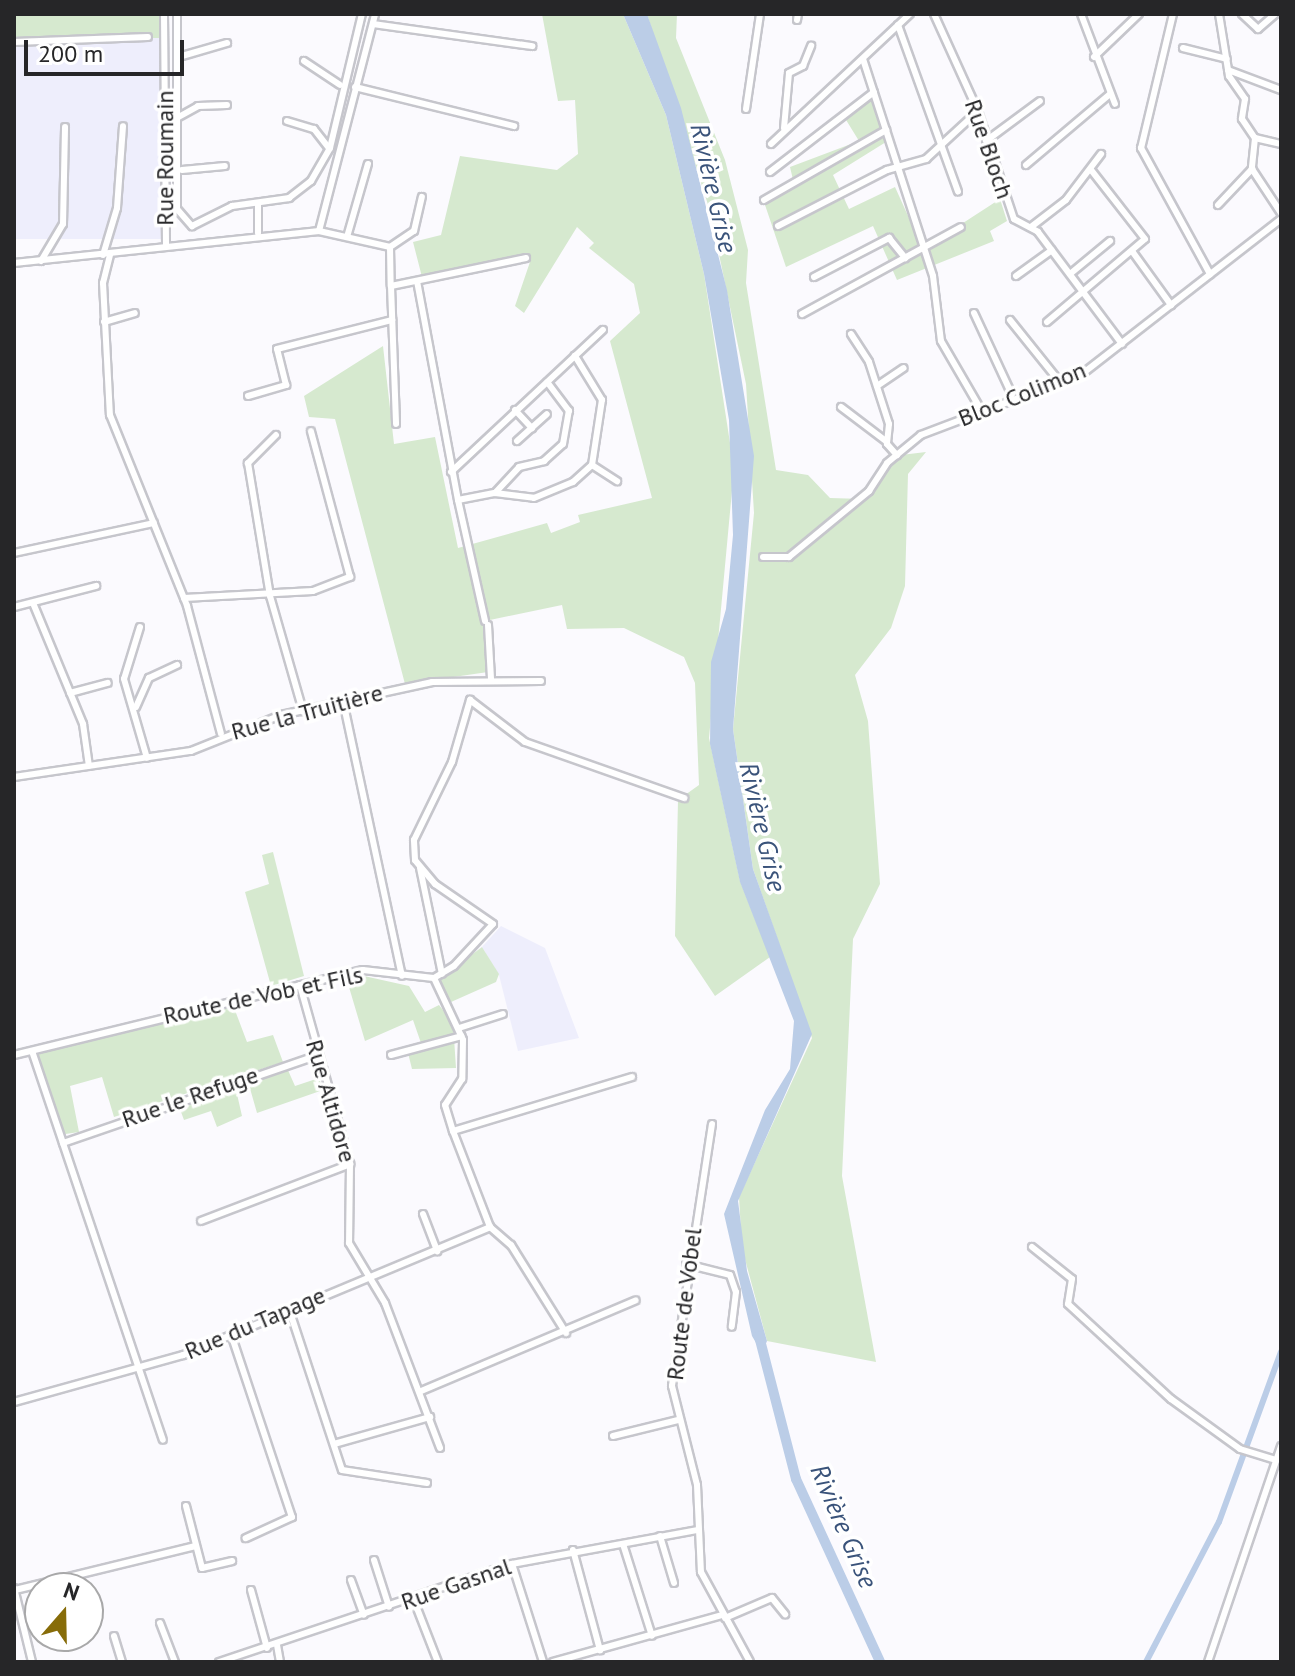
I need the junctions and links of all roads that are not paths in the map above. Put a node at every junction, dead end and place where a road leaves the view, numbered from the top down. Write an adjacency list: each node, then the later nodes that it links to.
1 (164, 14): 73 (street, Rue Roumain)
2 (177, 14): 22 (street)
3 (362, 14): 28 (street)
4 (375, 14): 14 (street)
5 (760, 14): 36 (street)
6 (934, 14): 37 (street, Rue Bloch)
7 (1081, 14): 23 (street)
8 (1139, 14): 23 (street)
9 (1173, 14): 84 (street)
10 (1219, 14): 25 (street)
11 (1242, 14): 12 (street)
12 (1275, 14)
13 (908, 15): 15 (street)
14 (373, 24): 19 (street); 29 (street)
15 (898, 25): 24 (street); 50 (street)
16 (148, 37): 17 (street)
17 (14, 42)
18 (227, 43): 22 (street)
19 (532, 46)
20 (811, 46): 43 (street)
21 (1183, 48): 25 (street)
22 (182, 56): 38 (street)
23 (1094, 57): 32 (street)
24 (863, 59): 31 (street); 43 (street)
25 (1227, 59): 27 (street)
26 (304, 61): 28 (street)
27 (1228, 70): 30 (street); 45 (street)
28 (340, 85): 49 (street)
29 (355, 87): 41 (street); 69 (street)
30 (1281, 90)
31 (874, 92): 44 (street); 59 (street)
32 (1110, 94): 34 (street); 53 (street)
33 (1040, 101): 46 (street)
34 (1115, 104)
35 (227, 105): 38 (street)
36 (746, 109)
37 (978, 111): 46 (street, Rue Bloch); 50 (street)
38 (175, 119): 57 (street)
39 (287, 121): 49 (street)
40 (123, 126): 78 (street)
41 (514, 126)
42 (65, 127): 81 (street)
43 (784, 128): 47 (street)
44 (887, 134): 55 (street); 62 (street)
45 (1252, 137): 48 (street); 56 (street)
46 (986, 141): 68 (street, Rue Bloch)
47 (771, 144)
48 (1281, 144)
49 (330, 148): 63 (street)
50 (941, 149): 55 (street); 60 (street)
51 (1101, 154): 58 (street)
52 (368, 164): 71 (street)
53 (1026, 165)
54 (225, 166): 57 (street)
55 (895, 169): 66 (street); 75 (street)
56 (1252, 169): 64 (street); 65 (street)
57 (182, 170): 63 (street)
58 (1091, 170): 68 (street); 77 (street)
59 (770, 172)
60 (958, 192)
61 (422, 197): 74 (street)
62 (764, 200)
63 (258, 204): 70 (street)
64 (1218, 205)
65 (1281, 216): 84 (street, Bloc Colimon)
66 (778, 226)
67 (961, 227): 75 (street)
68 (1031, 227): 76 (street, Rue Bloch)
69 (319, 231): 70 (street); 71 (street)
70 (258, 233): 73 (street)
71 (347, 237): 74 (street)
72 (1110, 241): 83 (street)
73 (166, 245): 78 (street, Rue Roumain)
74 (390, 247): 88 (street)
75 (925, 247): 80 (street); 109 (street)
76 (1052, 250): 83 (street, Rue Bloch); 85 (street)
77 (1132, 251): 89 (street); 90 (street)
78 (106, 255): 81 (street, Rue Roumain); 96 (street)
79 (526, 258): 87 (street)
80 (905, 258): 86 (street); 93 (street)
81 (41, 261): 82 (street, Rue Roumain)
82 (14, 263)
83 (1070, 274): 89 (street, Rue Bloch)
84 (1210, 274): 90 (street, Bloc Colimon)
85 (1016, 276)
86 (814, 277)
87 (417, 281): 88 (street); 120 (street)
88 (391, 286): 94 (street)
89 (1084, 292): 97 (street); 100 (street, Rue Bloch)
90 (1171, 305): 100 (street, Bloc Colimon)
91 (135, 313): 96 (street)
92 (974, 313): 106 (street)
93 (802, 314)
94 (392, 320): 107 (street); 112 (street)
95 (1010, 320): 103 (street)
96 (104, 322): 124 (street)
97 (1047, 322)
98 (603, 330): 101 (street)
99 (851, 334): 105 (street)
100 (1122, 344): 103 (street, Bloc Colimon)
101 (575, 356): 104 (street); 119 (street)
102 (904, 368): 105 (street)
103 (1059, 381): 106 (street, Bloc Colimon)
104 (547, 382): 110 (street); 122 (street)
105 (877, 386): 117 (street)
106 (1012, 395): 109 (street, Bloc Colimon)
107 (248, 396)
108 (841, 407): 117 (street)
109 (980, 408): 118 (street, Bloc Colimon)
110 (515, 410): 113 (street); 120 (street)
111 (547, 414): 113 (street)
112 (396, 424)
113 (532, 428): 116 (street)
114 (311, 431): 128 (street)
115 (276, 435): 128 (street)
116 (517, 441)
117 (886, 441): 118 (street)
118 (897, 455): 126 (street, Bloc Colimon)
119 (592, 465): 121 (street); 122 (street)
120 (451, 472): 123 (street)
121 (617, 481)
122 (495, 493): 123 (street)
123 (458, 500): 134 (street)
124 (154, 523): 125 (street); 129 (street)
125 (14, 553)
126 (763, 557)
127 (96, 586): 130 (street)
128 (270, 596): 129 (street); 140 (street)
129 (184, 598): 141 (street)
130 (33, 603): 131 (street); 137 (street)
131 (14, 607)
132 (140, 627): 139 (street)
133 (177, 665): 139 (street)
134 (491, 679): 135 (street, Rue la Truitière); 138 (street, Rue la Truitière)
135 (541, 681)
136 (108, 683): 137 (street)
137 (70, 693): 143 (street)
138 (343, 701): 140 (street, Rue la Truitière); 148 (street)
139 (136, 707): 142 (street)
140 (303, 711): 141 (street, Rue la Truitière)
141 (221, 734): 142 (street, Rue la Truitière)
142 (147, 758): 143 (street, Rue la Truitière)
143 (89, 766): 144 (street, Rue la Truitière)
144 (14, 777)
145 (684, 798): 146 (street)
146 (419, 865): 147 (street); 147 (street)
147 (442, 974): 149 (street)
148 (402, 976): 149 (street, Route de Vob et Fils); 150 (street, Route de Vob et Fils)
149 (434, 978): 152 (street)
150 (300, 985): 153 (street, Route de Vob et Fils); 155 (street, Rue Altidore)
151 (503, 1014): 152 (street)
152 (460, 1032): 156 (street); 159 (street)
153 (32, 1051): 154 (street, Route de Vob et Fils); 160 (street)
154 (14, 1055)
155 (318, 1055): 160 (street, Rue le Refuge); 161 (street, Rue Altidore)
156 (391, 1055)
157 (632, 1077): 159 (street)
158 (712, 1124): 167 (street, Route de Vobel)
159 (453, 1131): 164 (street)
160 (63, 1143): 174 (street)
161 (350, 1164): 163 (street); 168 (street, Rue Altidore)
162 (423, 1214): 166 (street)
163 (201, 1221)
164 (490, 1227): 166 (street, Rue du Tapage); 172 (street)
165 (1032, 1247): 184 (street)
166 (437, 1251): 168 (street, Rue du Tapage)
167 (686, 1264): 171 (street); 178 (street, Route de Vobel)
168 (367, 1275): 170 (street, Rue du Tapage); 175 (street, Rue Altidore)
169 (636, 1300): 172 (street)
170 (289, 1309): 173 (street, Rue du Tapage); 181 (street)
171 (732, 1327)
172 (566, 1333): 175 (street)
173 (231, 1334): 174 (street, Rue du Tapage); 189 (street)
174 (141, 1369): 176 (street, Rue du Tapage); 180 (street)
175 (421, 1391): 177 (street, Rue Altidore)
176 (14, 1402)
177 (430, 1417): 181 (street); 183 (street, Rue Altidore)
178 (678, 1420): 179 (street); 187 (street, Route de Vobel)
179 (613, 1436)
180 (163, 1440)
181 (334, 1444): 185 (street)
182 (1281, 1446): 184 (street)
183 (440, 1448)
184 (1276, 1460): 221 (street)
185 (427, 1483)
186 (186, 1506): 191 (street)
187 (698, 1530): 188 (street, Rue Gasnal); 204 (street, Route de Vobel)
188 (660, 1536): 190 (street, Rue Gasnal); 197 (street)
189 (246, 1538)
190 (623, 1544): 192 (street, Rue Gasnal); 207 (street)
191 (196, 1546): 194 (street); 198 (street)
192 (573, 1550): 195 (street, Rue Gasnal); 210 (street)
193 (374, 1560): 201 (street)
194 (232, 1561)
195 (512, 1564): 200 (street, Rue Gasnal); 218 (street)
196 (351, 1580): 203 (street)
197 (674, 1583)
198 (14, 1589): 212 (street)
199 (251, 1590): 209 (street)
200 (413, 1598): 201 (street, Rue Gasnal); 217 (street)
201 (389, 1607): 203 (street, Rue Gasnal)
202 (785, 1614): 204 (street)
203 (364, 1615): 208 (street, Rue Gasnal)
204 (723, 1617): 207 (street); 220 (street, Route de Vobel)
205 (160, 1623): 214 (street)
206 (114, 1636): 213 (street)
207 (652, 1636): 210 (street)
208 (277, 1645): 209 (street, Rue Gasnal); 216 (street)
209 (267, 1648): 215 (street, Rue Gasnal)
210 (600, 1650): 211 (street)
211 (563, 1661): 219 (street)
212 (32, 1662)
213 (122, 1662)
214 (175, 1662)
215 (219, 1662)
216 (280, 1662)
217 (438, 1662)
218 (543, 1662)
219 (553, 1662)
220 (750, 1662)
221 (1208, 1662)

